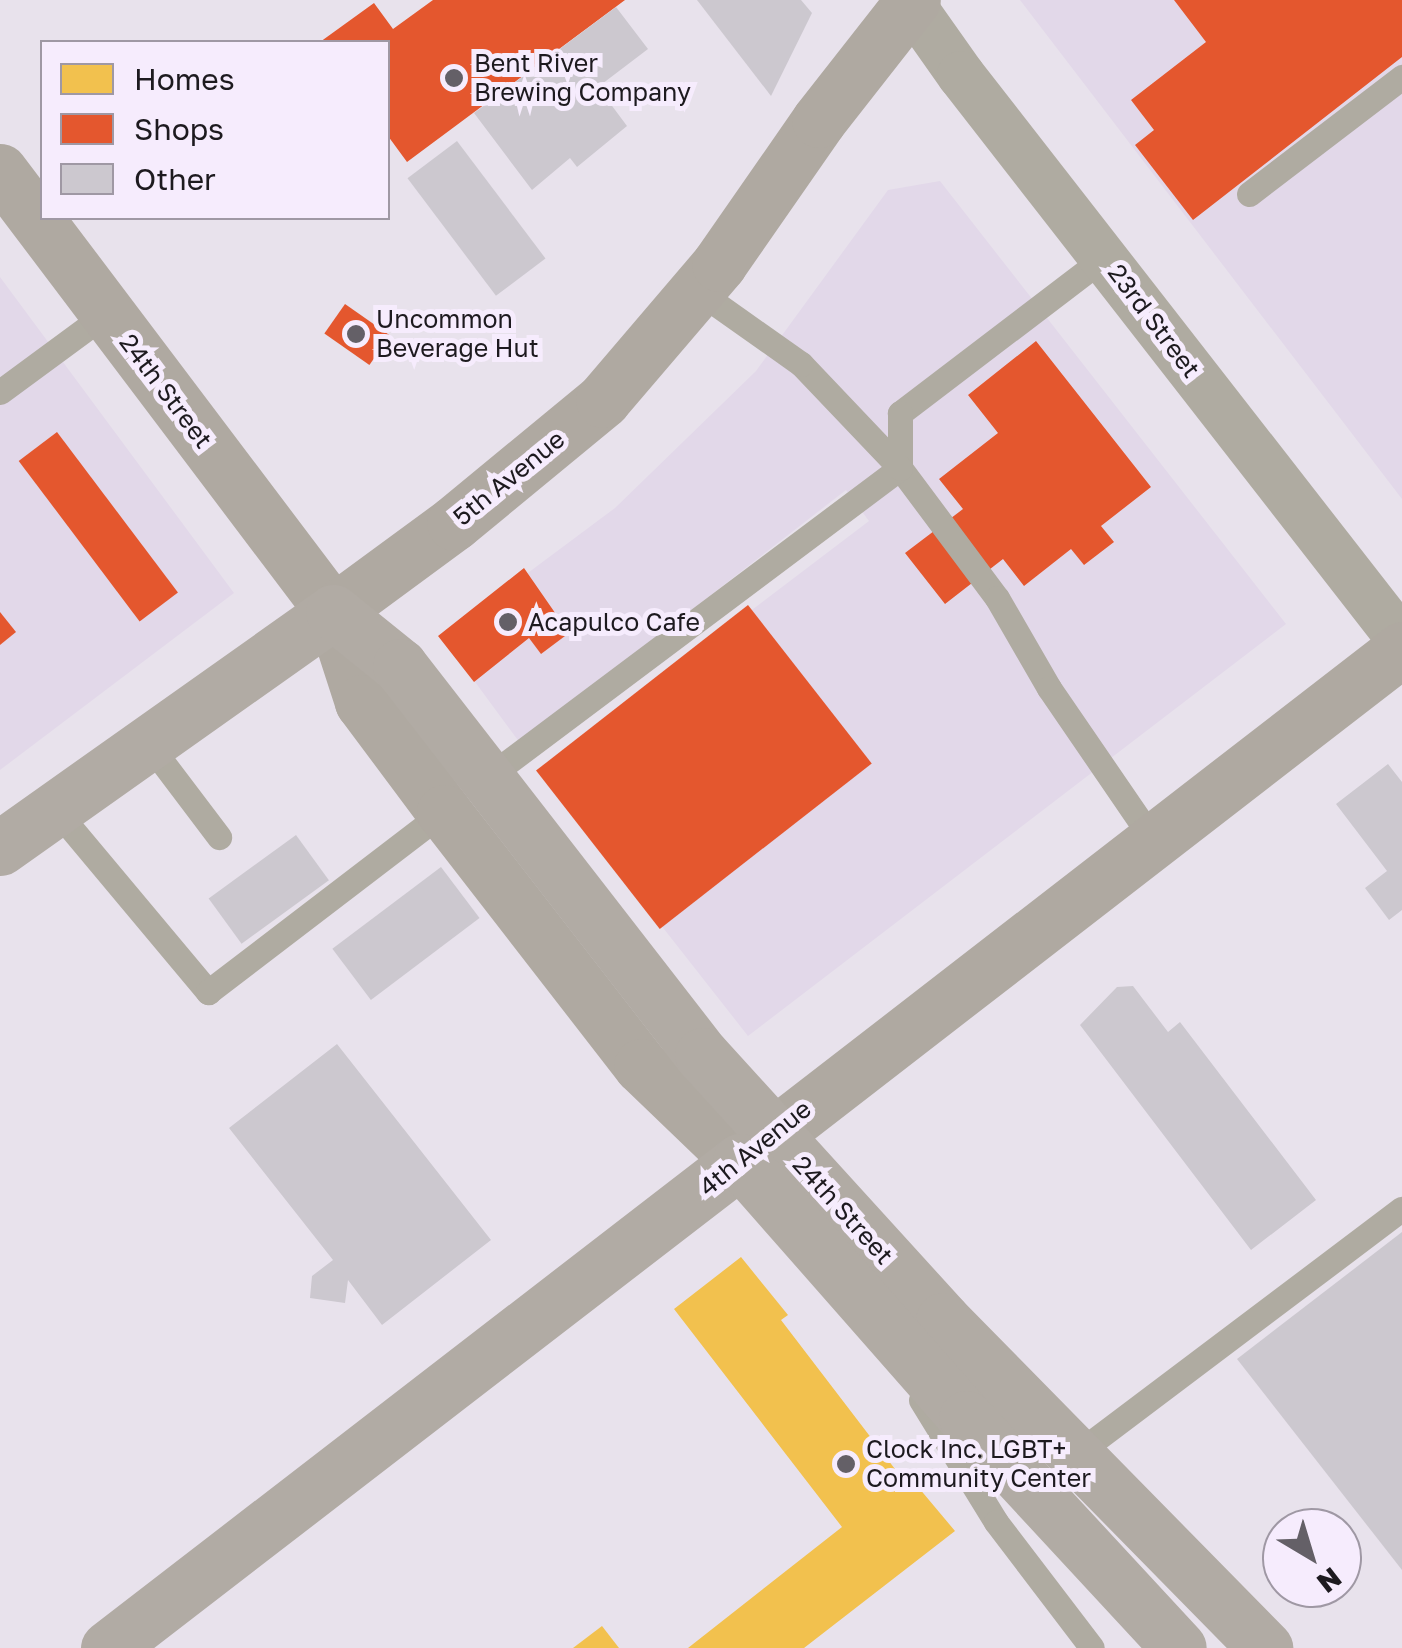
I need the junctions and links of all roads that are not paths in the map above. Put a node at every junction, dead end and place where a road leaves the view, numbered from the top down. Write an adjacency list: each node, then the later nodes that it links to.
1 (911, 1): 5 (street, 23rd Street); 6 (main road, 5th Avenue)
2 (1402, 77): 4 (lane)
3 (0, 171): 7 (main road, 24th Street)
4 (1248, 194)
5 (1105, 256): 9 (lane); 11 (street, 23rd Street)
6 (698, 291): 9 (lane); 10 (main road, 5th Avenue)
7 (107, 313): 8 (lane); 10 (main road, 24th Street)
8 (0, 392)
9 (900, 468): 14 (lane); 18 (lane)
10 (333, 612): 13 (main road, 5th Avenue); 14 (main road, 24th Street); 16 (main road, 24th Street)
11 (1402, 641)
12 (1402, 649): 18 (main road, 4th Avenue)
13 (148, 743): 15 (main road, 5th Avenue); 17 (lane)
14 (486, 778): 16 (lane); 20 (main road, 24th Street)
15 (54, 810): 16 (lane); 19 (main road, 5th Avenue)
16 (444, 812): 20 (main road, 24th Street)
17 (219, 838)
18 (1154, 840): 20 (main road, 4th Avenue)
19 (0, 848)
20 (756, 1146): 22 (main road, 24th Street); 23 (main road, 24th Street); 24 (main road, 4th Avenue)
21 (1402, 1209): 23 (lane)
22 (850, 1286): 25 (lane); 26 (main road, 24th Street)
23 (1074, 1455): 27 (main road, 24th Street)
24 (108, 1648)
25 (1092, 1648)
26 (1179, 1648)
27 (1265, 1648)

